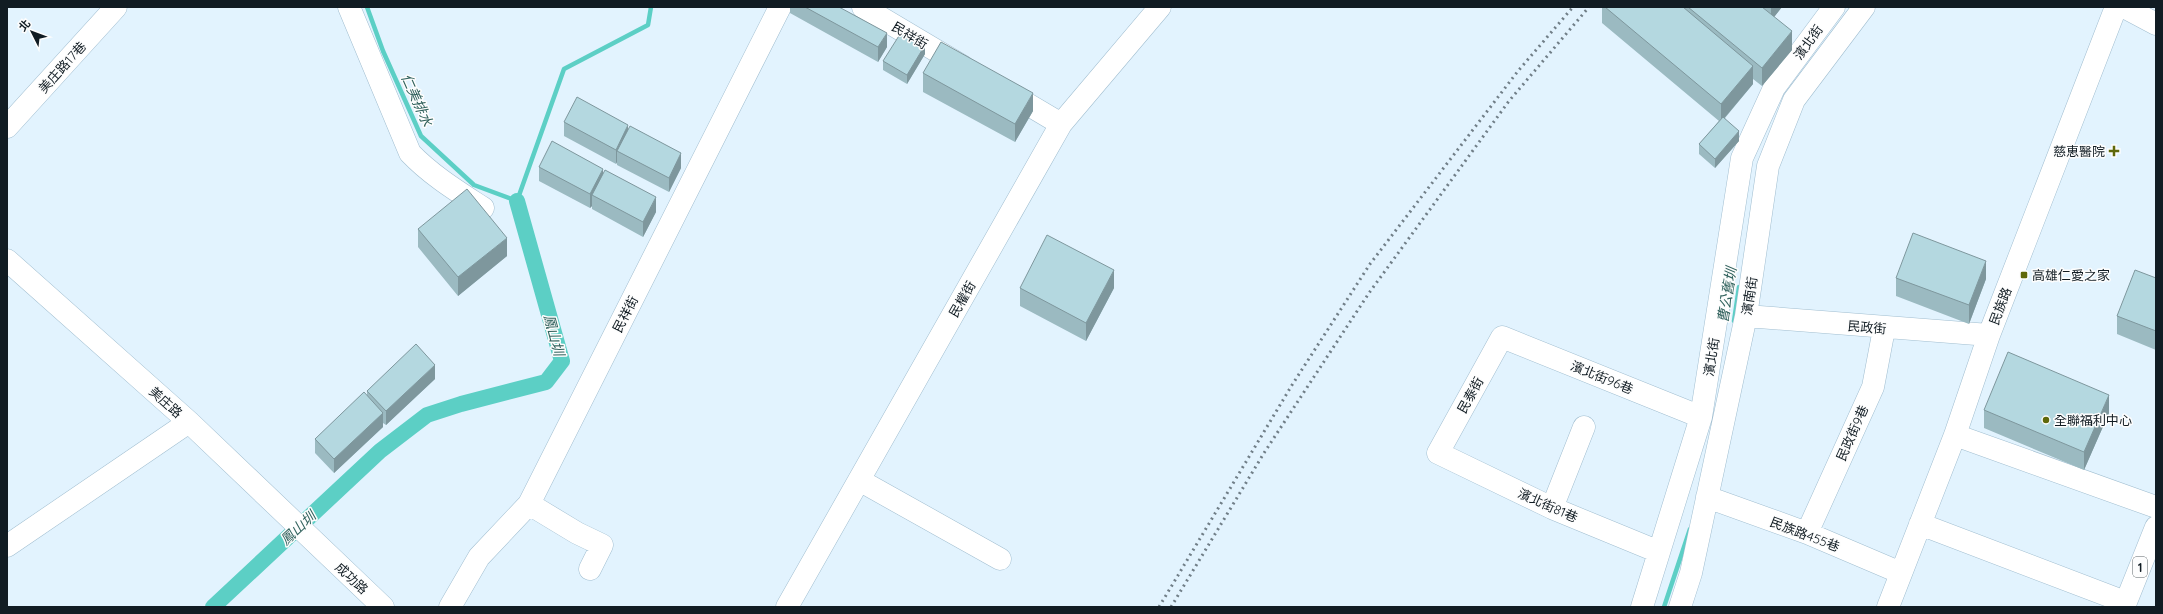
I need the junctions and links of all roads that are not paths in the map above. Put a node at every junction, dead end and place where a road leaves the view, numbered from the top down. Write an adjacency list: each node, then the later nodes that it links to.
1 (116, 7): 12 (street, 美庄路17巷)
2 (349, 7): 13 (street)
3 (780, 7): 26 (street, 民祥街)
4 (863, 7): 11 (street, 民祥街)
5 (1160, 7): 11 (street, 民權街)
6 (1834, 7): 19 (street, 濱北街)
7 (1864, 7): 15 (street, 濱南街)
8 (2116, 7): 17 (street, 民族路)
9 (2124, 7): 10 (street)
10 (2156, 24)
11 (1061, 124): 24 (street, 民權街)
12 (7, 127)
13 (483, 208)
14 (7, 260): 20 (street, 美庄路)
15 (1746, 316): 16 (street, 民政街); 25 (street, 濱南街)
16 (1884, 328): 17 (street, 民政街); 31 (street, 民政街9巷)
17 (1989, 335): 22 (street, 民族路)
18 (1502, 337): 19 (street, 濱北街96巷); 23 (street, 民泰街)
19 (1701, 417): 34 (street, 濱北街)
20 (189, 422): 32 (street); 33 (street, 美庄路)
21 (1584, 427): 28 (street)
22 (1955, 435): 27 (street); 29 (street, 民族路)
23 (1438, 453): 28 (street, 濱北街81巷)
24 (859, 480): 35 (street); 41 (street, 民權街)
25 (1707, 497): 31 (street, 民族路455巷); 43 (street, 濱南街)
26 (529, 504): 36 (street); 40 (street, 民祥街)
27 (2156, 507)
28 (1552, 508): 34 (street, 濱北街81巷)
29 (1920, 524): 37 (street, 民族路); 38 (street)
30 (2156, 527): 38 (street, 1)
31 (1807, 533): 37 (street, 民族路455巷)
32 (7, 546)
33 (321, 549): 39 (street, 成功路)
34 (1659, 552): 42 (street, 濱北街)
35 (1000, 559)
36 (590, 569)
37 (1901, 573): 44 (street, 民族路)
38 (2125, 605)
39 (383, 607)
40 (450, 607)
41 (787, 607)
42 (1642, 607)
43 (1680, 607)
44 (1888, 607)

